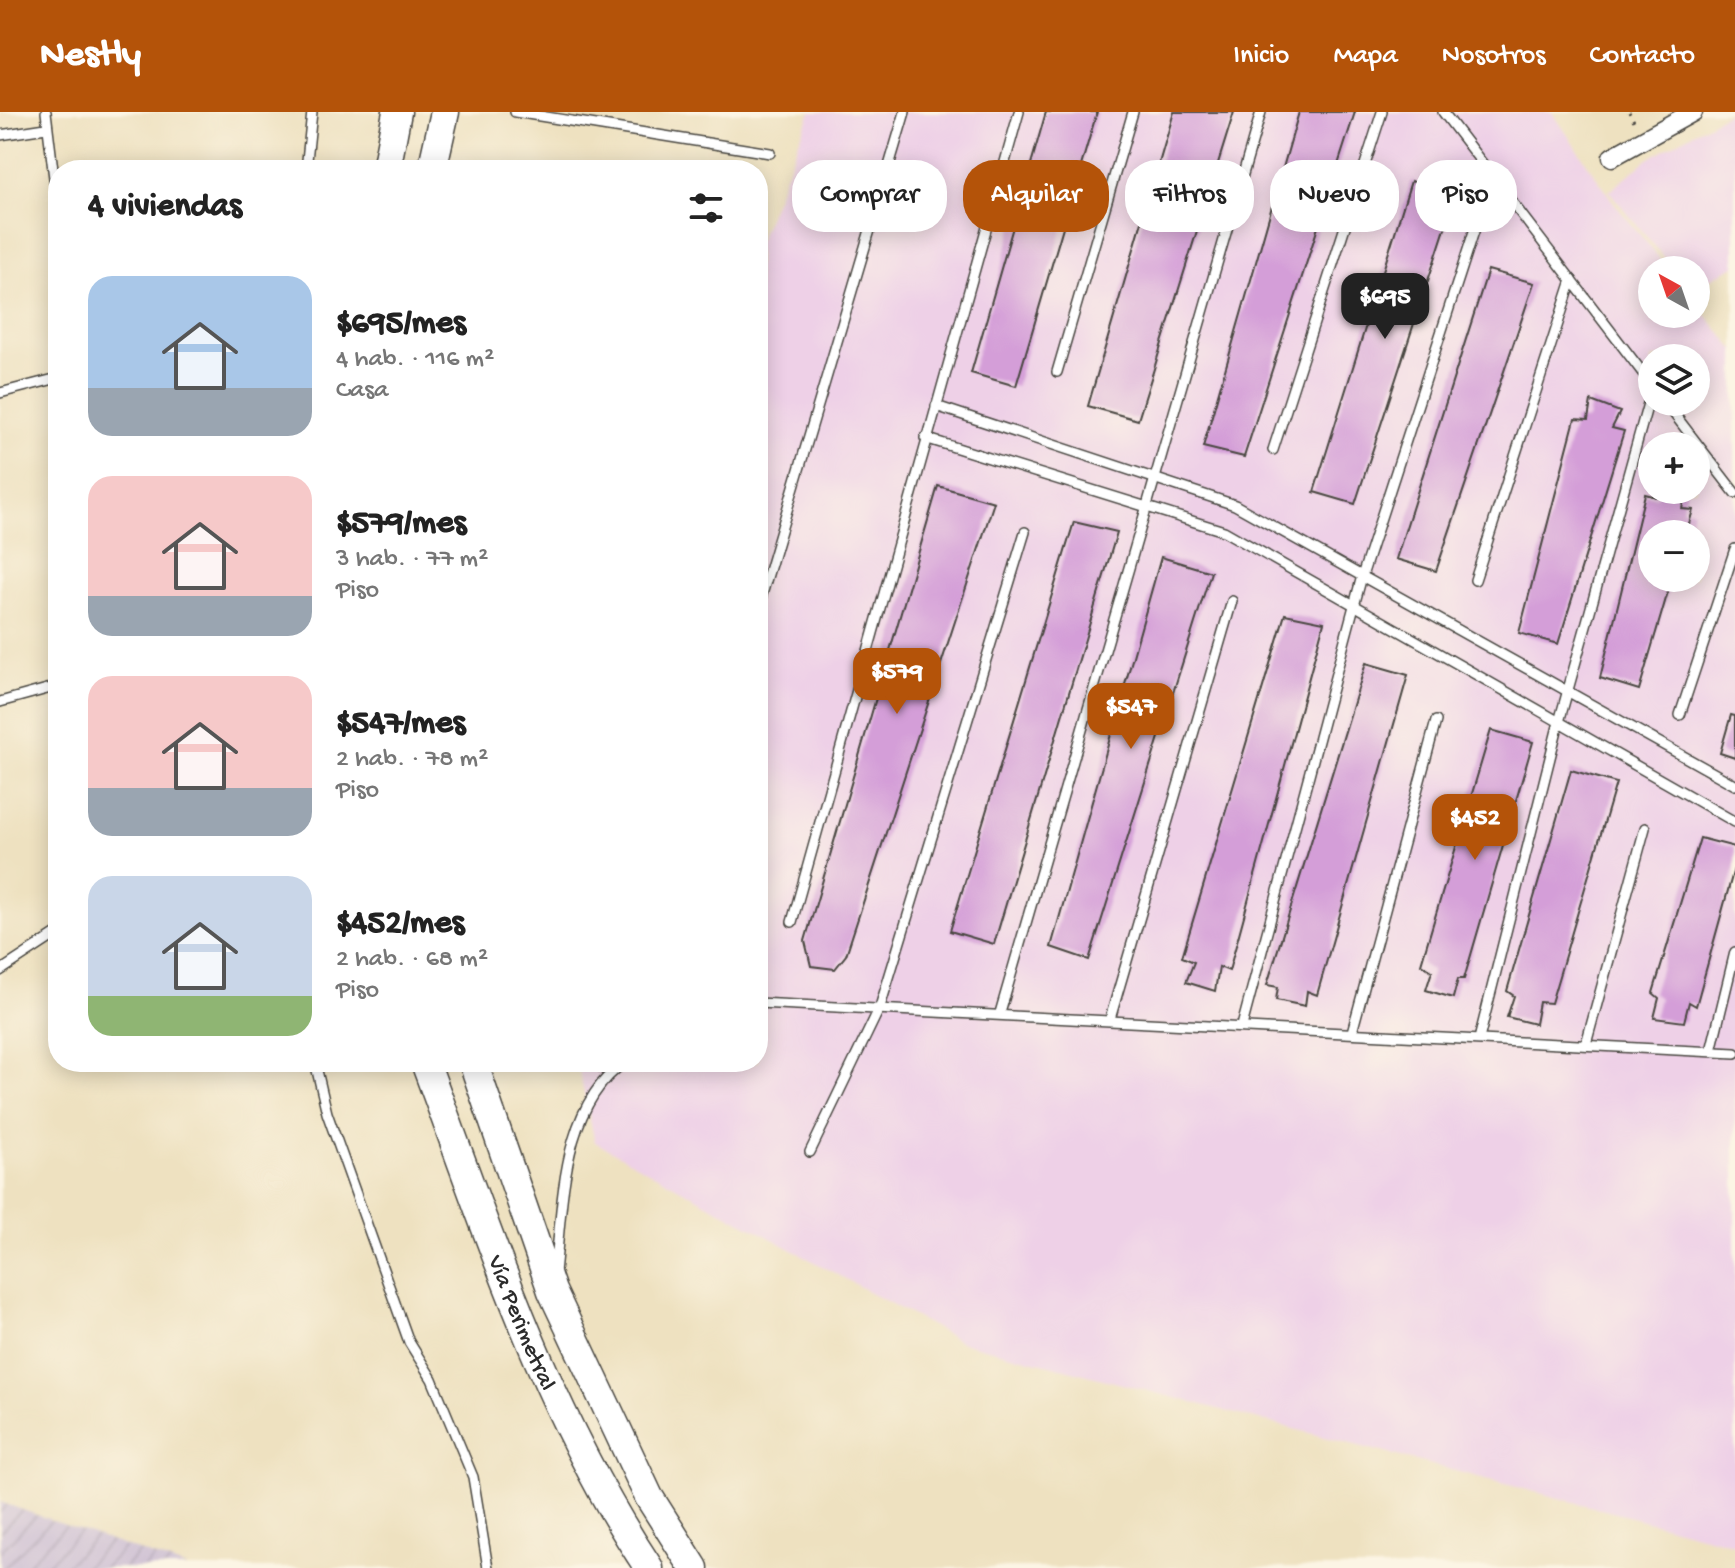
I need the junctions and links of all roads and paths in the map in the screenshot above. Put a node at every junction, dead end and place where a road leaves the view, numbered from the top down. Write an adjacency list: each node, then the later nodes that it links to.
1 (46, 112): 13 (lane)
2 (312, 112): 18 (lane)
3 (397, 112): 19 (highway)
4 (445, 112): 20 (highway)
5 (515, 112): 15 (lane)
6 (905, 112): 39 (lane)
7 (1019, 112): 29 (lane)
8 (1133, 112): 26 (lane)
9 (1261, 112): 34 (lane)
10 (1382, 112): 33 (lane)
11 (1443, 112): 21 (lane)
12 (1693, 112): 16 (street)
13 (46, 128): 14 (lane); 17 (lane)
14 (0, 135)
15 (770, 153)
16 (1612, 157)
17 (51, 160)
18 (307, 160)
19 (388, 160)
20 (434, 160)
21 (1480, 160)
22 (1517, 208): 24 (lane)
23 (1474, 232): 40 (lane)
24 (1572, 280): 25 (lane); 41 (lane)
25 (1638, 368)
26 (1057, 372)
27 (48, 381): 28 (lane)
28 (0, 393)
29 (936, 406): 32 (lane); 34 (lane)
30 (1644, 416): 45 (lane)
31 (1676, 416): 35 (lane)
32 (925, 438): 36 (lane); 53 (lane)
33 (1273, 450)
34 (1156, 479): 36 (lane); 40 (lane)
35 (1735, 493)
36 (1148, 508): 43 (lane); 59 (lane)
37 (1025, 532): 58 (lane)
38 (1735, 549): 47 (lane)
39 (768, 574)
40 (1362, 576): 43 (lane); 45 (lane)
41 (1475, 580)
42 (1232, 601): 60 (lane)
43 (1354, 605): 49 (lane); 61 (lane)
44 (48, 689): 46 (lane)
45 (1568, 691): 49 (lane); 50 (lane)
46 (0, 702)
47 (1680, 715)
48 (1436, 721): 62 (lane)
49 (1559, 722): 51 (lane); 63 (lane)
50 (1735, 785)
51 (1735, 822)
52 (1645, 828): 64 (lane)
53 (792, 922)
54 (48, 940): 56 (lane)
55 (1735, 952): 65 (lane)
56 (0, 971)
57 (768, 1003): 58 (lane)
58 (880, 1007): 59 (lane); 71 (lane)
59 (1000, 1013): 60 (lane)
60 (1110, 1019): 61 (lane)
61 (1242, 1026): 62 (lane)
62 (1352, 1032): 63 (lane)
63 (1479, 1039): 64 (lane)
64 (1586, 1044): 65 (lane)
65 (1711, 1051): 66 (lane)
66 (1735, 1053)
67 (317, 1072): 73 (lane)
68 (429, 1072): 74 (highway, Vía Perimetral)
69 (476, 1072): 72 (highway, Vía Perimetral)
70 (613, 1072): 72 (lane)
71 (810, 1152)
72 (552, 1291): 75 (highway, Vía Perimetral)
73 (488, 1568)
74 (649, 1568)
75 (694, 1568)

